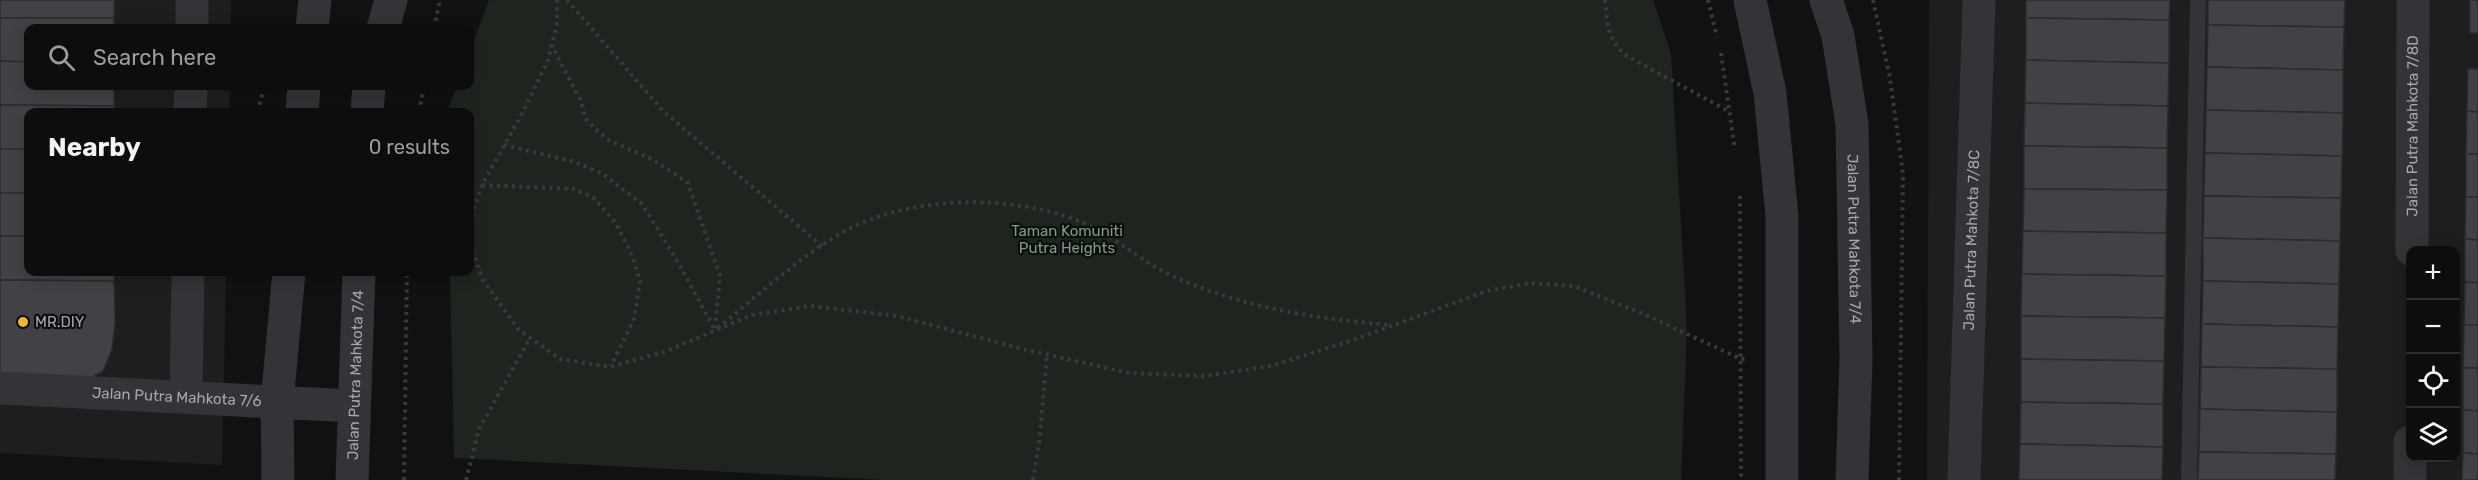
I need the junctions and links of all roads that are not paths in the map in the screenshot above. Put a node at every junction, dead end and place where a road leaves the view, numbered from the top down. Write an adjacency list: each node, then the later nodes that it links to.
1 (192, 0): 9 (street)
2 (315, 0): 10 (street)
3 (391, 0): 11 (street)
4 (1750, 0): 29 (street)
5 (1826, 0): 30 (street, Jalan Putra Mahkota 7/4)
6 (1979, 0): 31 (street, Jalan Putra Mahkota 7/8C)
7 (2198, 0): 32 (lane)
8 (2413, 0): 18 (street, Jalan Putra Mahkota 7/8D)
9 (192, 24)
10 (312, 24)
11 (385, 24)
12 (191, 90): 15 (street)
13 (304, 90): 16 (street)
14 (369, 90): 17 (street)
15 (190, 108)
16 (302, 108)
17 (367, 108)
18 (2412, 246)
19 (188, 276): 23 (street)
20 (289, 276): 24 (street)
21 (359, 276): 25 (street, Jalan Putra Mahkota 7/4)
22 (0, 388): 23 (street, Jalan Putra Mahkota 7/6)
23 (186, 397): 24 (street, Jalan Putra Mahkota 7/6)
24 (277, 402): 25 (street, Jalan Putra Mahkota 7/6); 27 (street)
25 (353, 406): 28 (street, Jalan Putra Mahkota 7/4)
26 (2410, 462): 33 (street)
27 (278, 480)
28 (352, 480)
29 (1782, 480)
30 (1852, 480)
31 (1964, 480)
32 (2188, 480)
33 (2410, 480)

